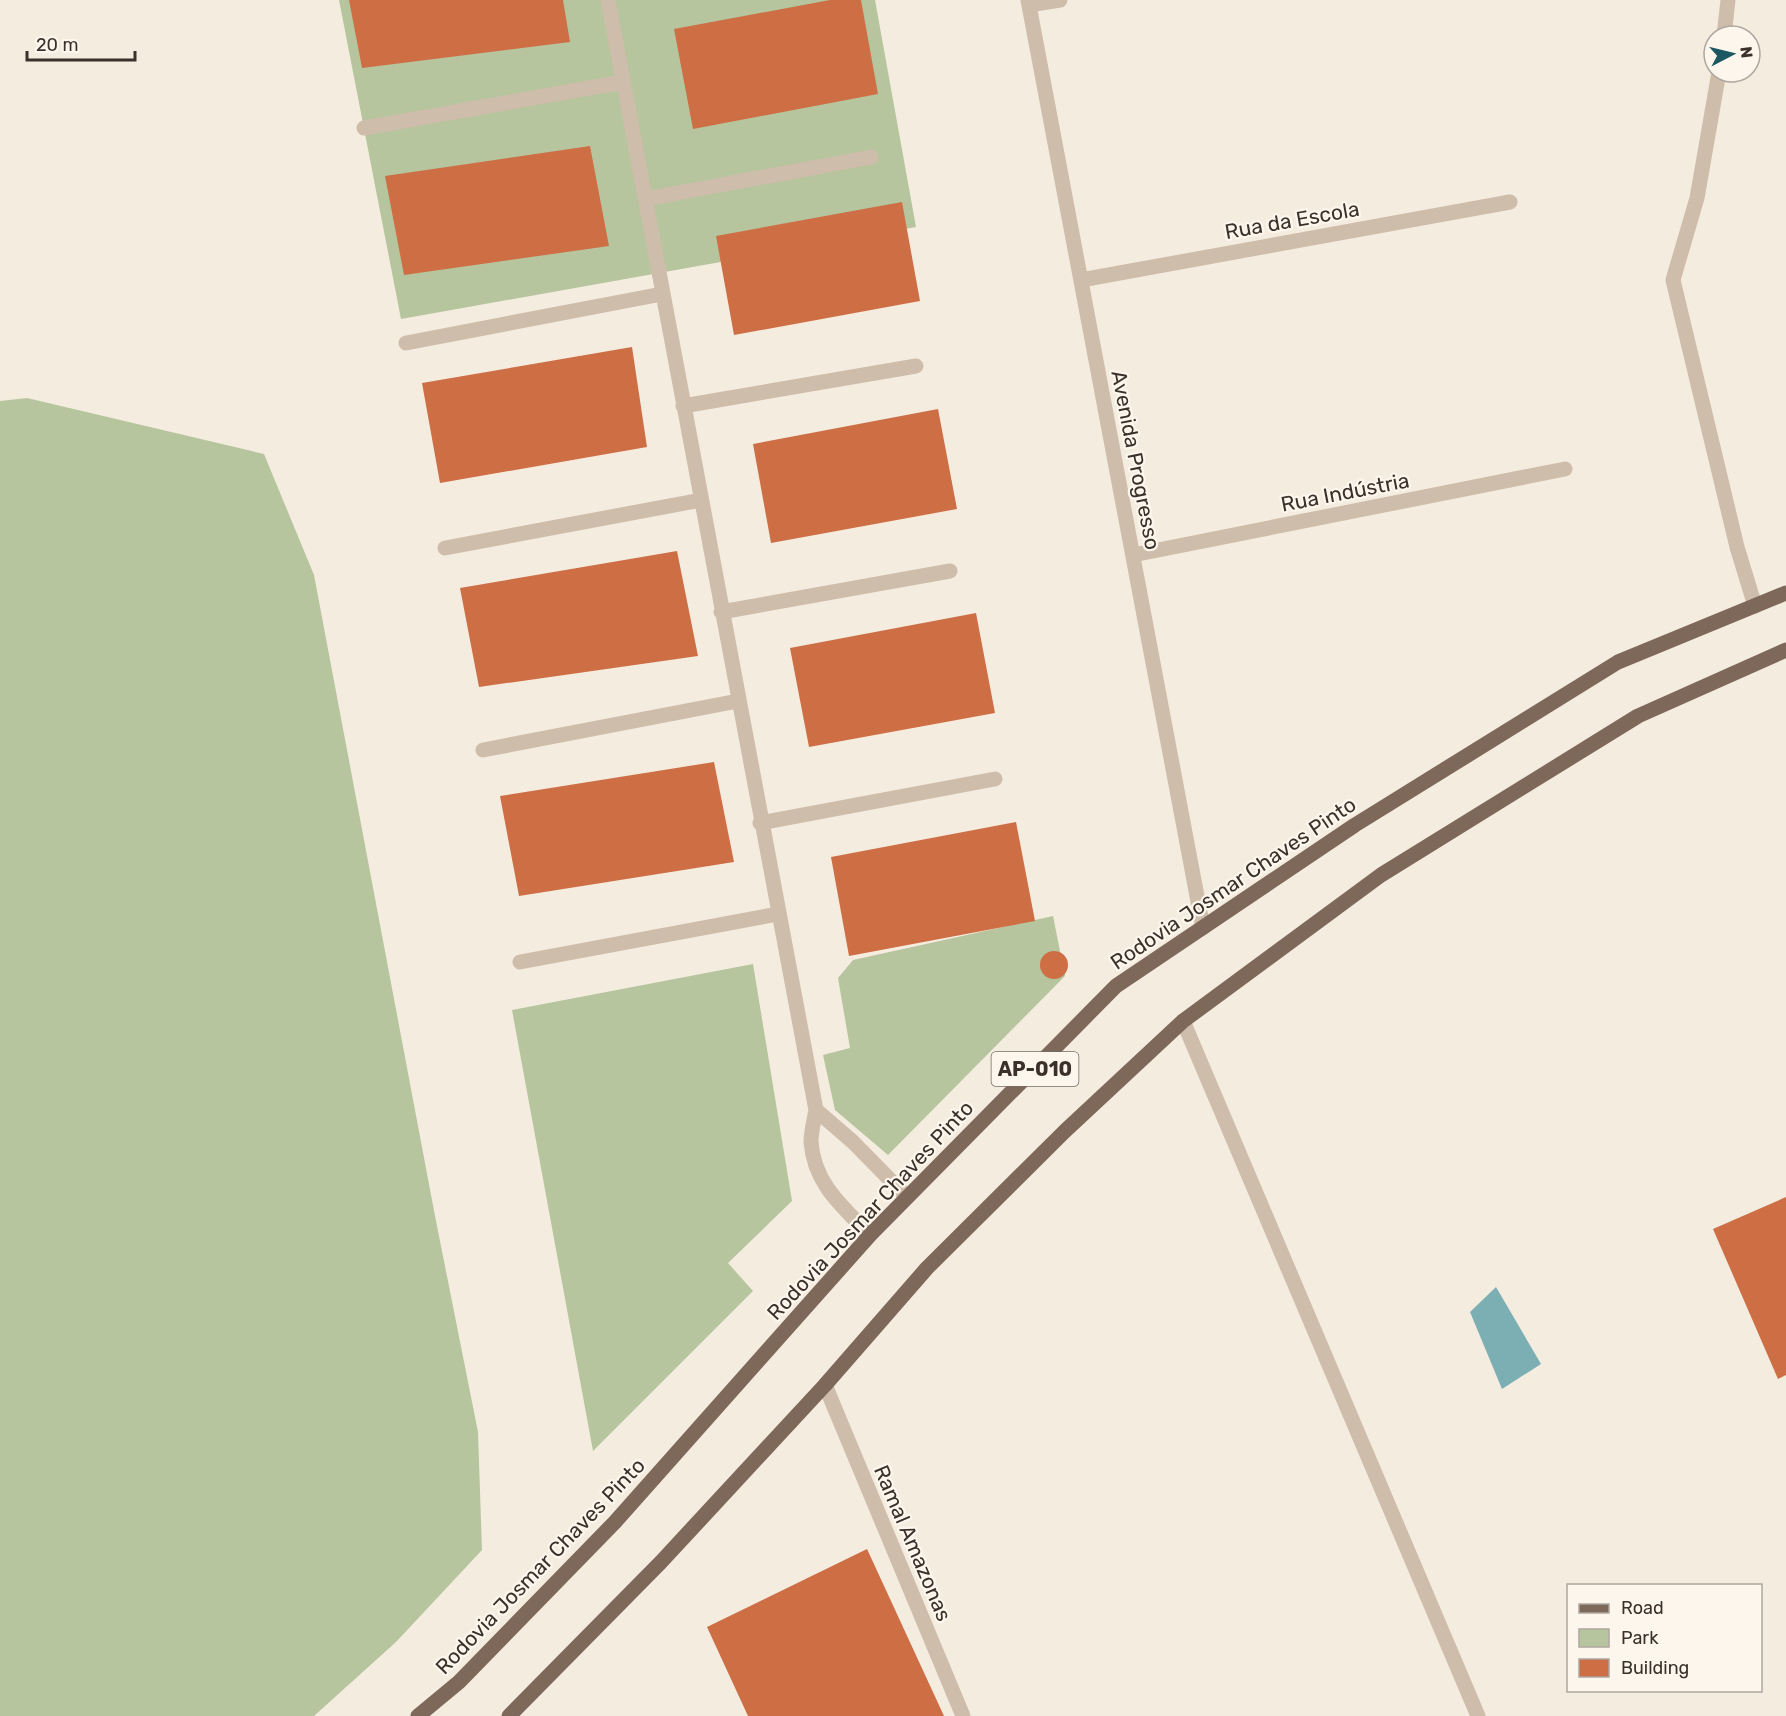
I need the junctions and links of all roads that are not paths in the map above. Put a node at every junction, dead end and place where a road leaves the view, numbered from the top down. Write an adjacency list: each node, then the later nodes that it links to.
1 (608, 0): 6 (street)
2 (1060, 0): 4 (street)
3 (1728, 0): 5 (street)
4 (1029, 3): 12 (street, Avenida Progresso)
5 (1725, 24)
6 (623, 82): 8 (street); 10 (street)
7 (1717, 84): 23 (street)
8 (364, 128)
9 (871, 157): 10 (street)
10 (645, 199): 13 (street)
11 (1510, 202): 12 (street, Rua da Escola)
12 (1081, 280): 20 (street, Avenida Progresso)
13 (662, 294): 14 (street); 16 (street)
14 (406, 343)
15 (916, 366): 16 (street)
16 (683, 406): 18 (street)
17 (1564, 469): 20 (street, Rua Indústria)
18 (701, 500): 19 (street); 24 (street)
19 (445, 548)
20 (1133, 555): 31 (street, Avenida Progresso)
21 (950, 572): 24 (street)
22 (1786, 593): 23 (main road, Rodovia Josmar Chaves Pinto / AP-010)
23 (1755, 606): 31 (main road, Rodovia Josmar Chaves Pinto / AP-010)
24 (721, 612): 26 (street)
25 (1786, 650): 33 (main road, AP-010)
26 (738, 701): 27 (street); 29 (street)
27 (483, 750)
28 (995, 779): 29 (street)
29 (760, 823): 30 (street)
30 (778, 914): 32 (street); 34 (street)
31 (1203, 928): 35 (main road, Rodovia Josmar Chaves Pinto / AP-010)
32 (520, 962)
33 (1183, 1022): 37 (main road, AP-010); 41 (street)
34 (816, 1110): 35 (street); 36 (street)
35 (907, 1197): 36 (main road, Rodovia Josmar Chaves Pinto / AP-010)
36 (870, 1235): 38 (main road, Rodovia Josmar Chaves Pinto / AP-010)
37 (825, 1385): 39 (main road, AP-010); 40 (street, Ramal Amazonas)
38 (418, 1716)
39 (508, 1716)
40 (963, 1716)
41 (1478, 1716)

